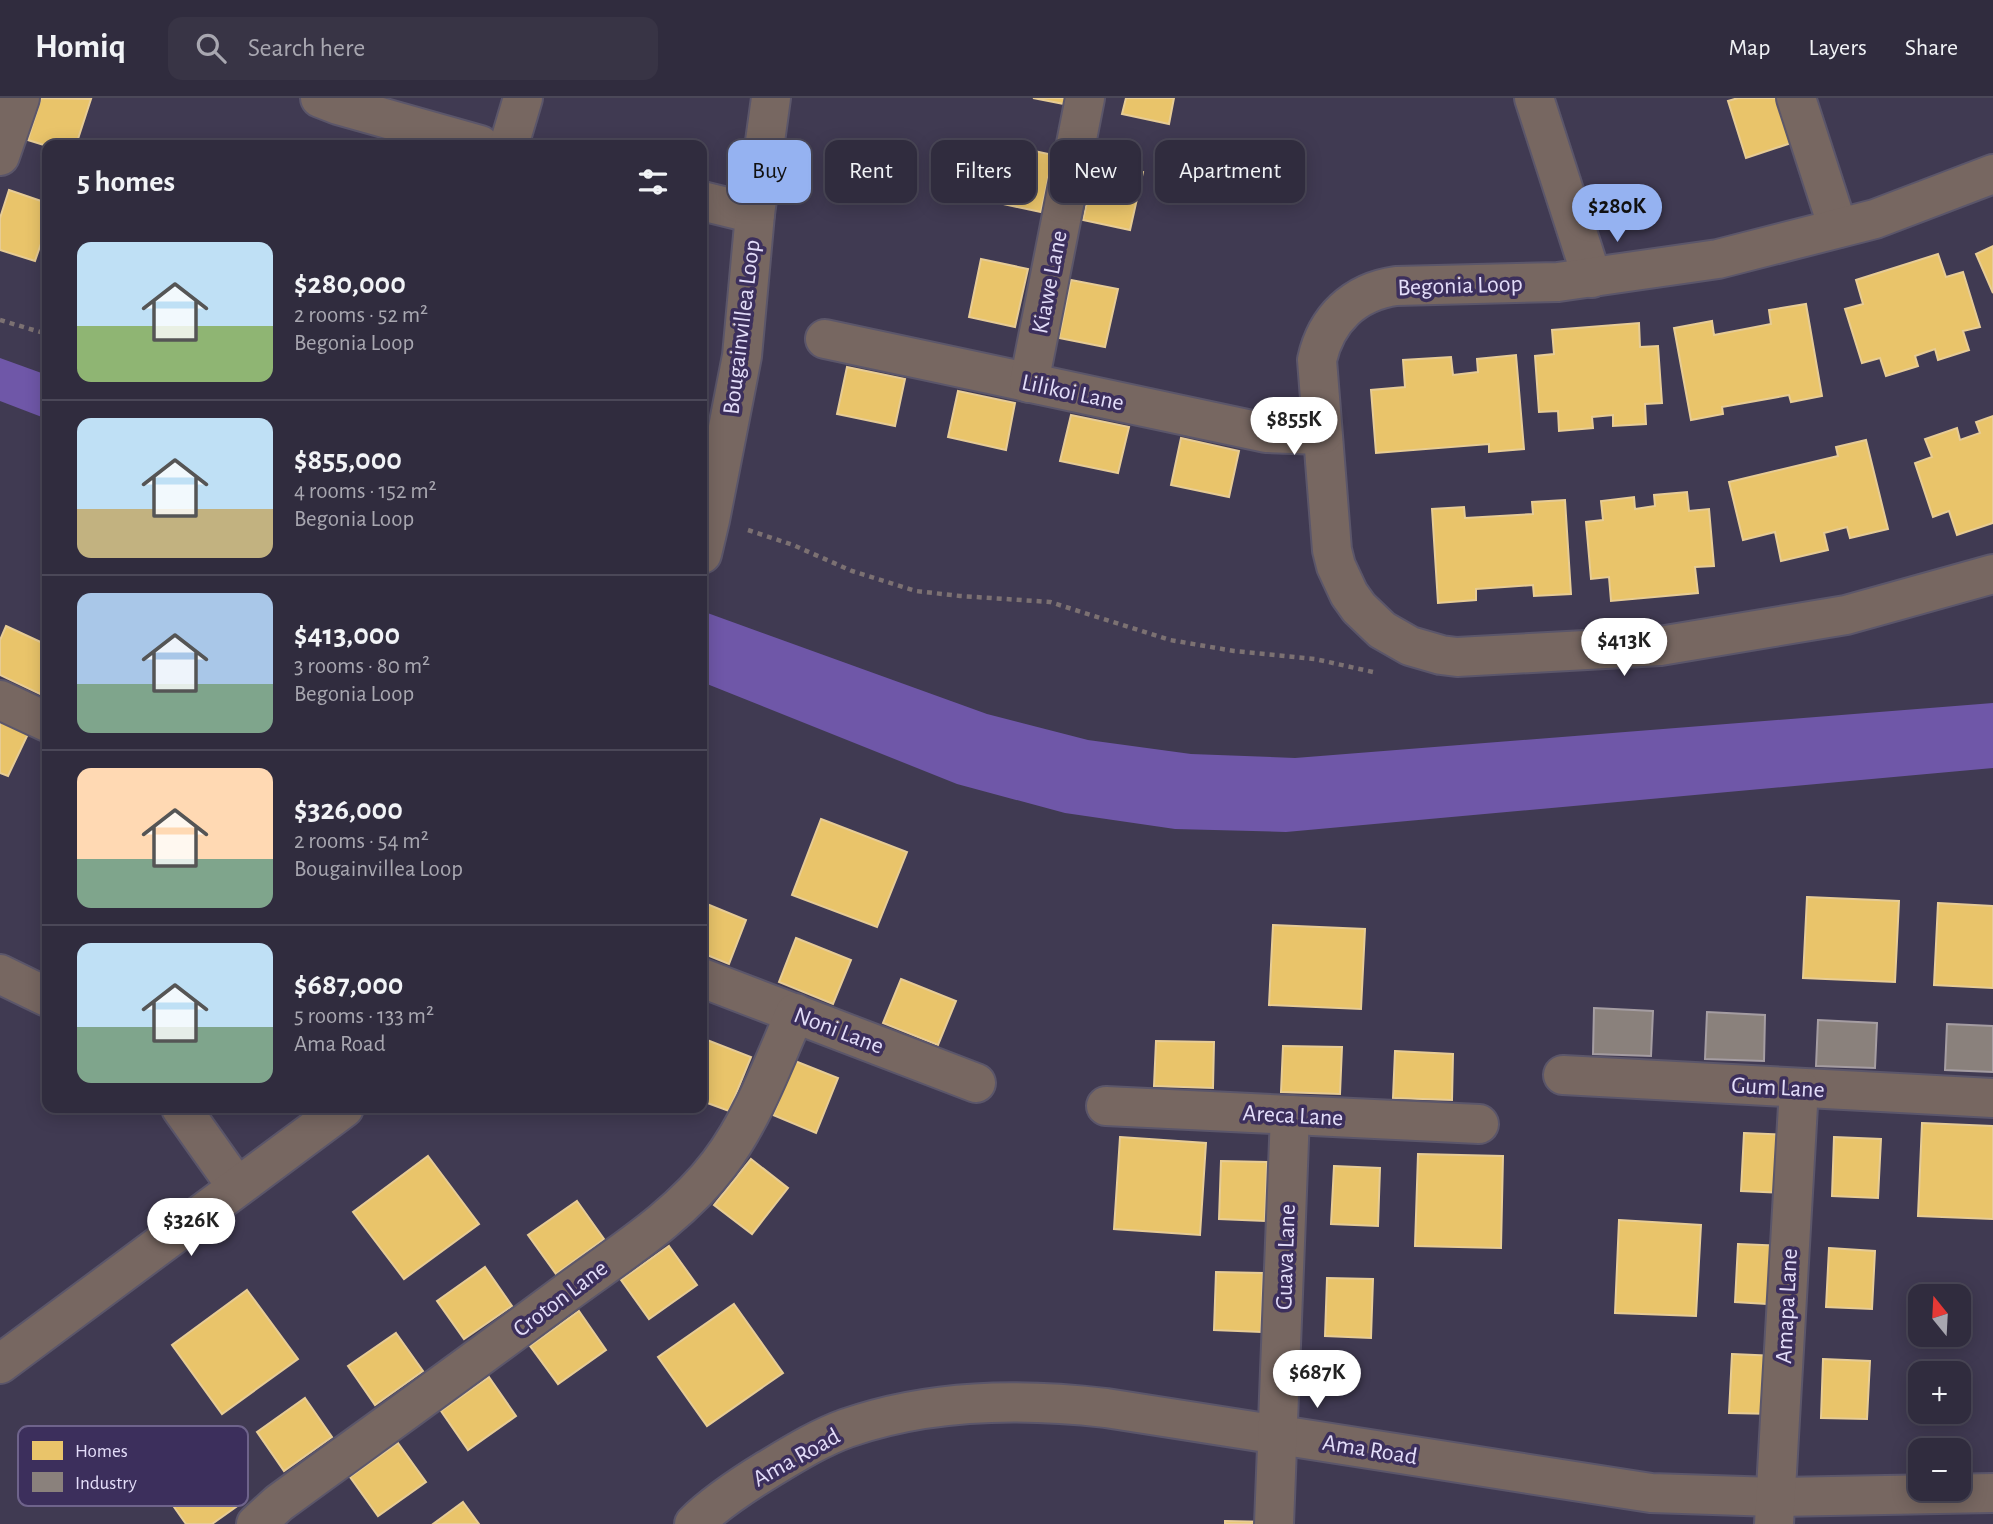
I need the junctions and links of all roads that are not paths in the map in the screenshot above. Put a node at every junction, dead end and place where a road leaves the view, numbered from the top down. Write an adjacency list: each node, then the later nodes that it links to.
1 (20, 98): 10 (street)
2 (320, 98): 8 (street)
3 (523, 98): 9 (street)
4 (771, 98): 13 (street, Bougainvillea Loop)
5 (1085, 98): 17 (street, Kiawe Lane)
6 (1534, 98): 15 (street)
7 (1796, 98): 14 (street)
8 (463, 140)
9 (510, 140)
10 (0, 156)
11 (1993, 174): 14 (street, Begonia Loop)
12 (707, 202): 13 (street)
13 (755, 214): 19 (street, Bougainvillea Loop)
14 (1838, 228): 15 (street, Begonia Loop)
15 (1592, 278): 18 (street, Begonia Loop)
16 (825, 339): 17 (street, Lilikoi Lane)
17 (1029, 383): 18 (street, Lilikoi Lane)
18 (1322, 435): 20 (street, Begonia Loop)
19 (707, 533)
20 (1993, 574)
21 (0, 700): 22 (street)
22 (42, 720)
23 (0, 974): 25 (street)
24 (707, 980): 26 (street, Noni Lane)
25 (42, 995)
26 (795, 1013): 28 (street, Noni Lane); 41 (street, Croton Lane)
27 (1563, 1075): 29 (street, Gum Lane)
28 (976, 1083)
29 (1799, 1088): 30 (street, Gum Lane); 40 (street, Amapa Lane)
30 (1993, 1098)
31 (1106, 1106): 34 (street, Areca Lane)
32 (185, 1113): 36 (street)
33 (337, 1113): 36 (street)
34 (1290, 1115): 35 (street, Areca Lane); 38 (street, Guava Lane)
35 (1479, 1124)
36 (237, 1187): 37 (street)
37 (0, 1364)
38 (1278, 1434): 40 (street, Ama Road); 42 (street, Ama Road); 43 (street, Guava Lane)
39 (1993, 1493): 40 (street, Ama Road)
40 (1774, 1511)
41 (256, 1524)
42 (694, 1524)
43 (1274, 1524)

